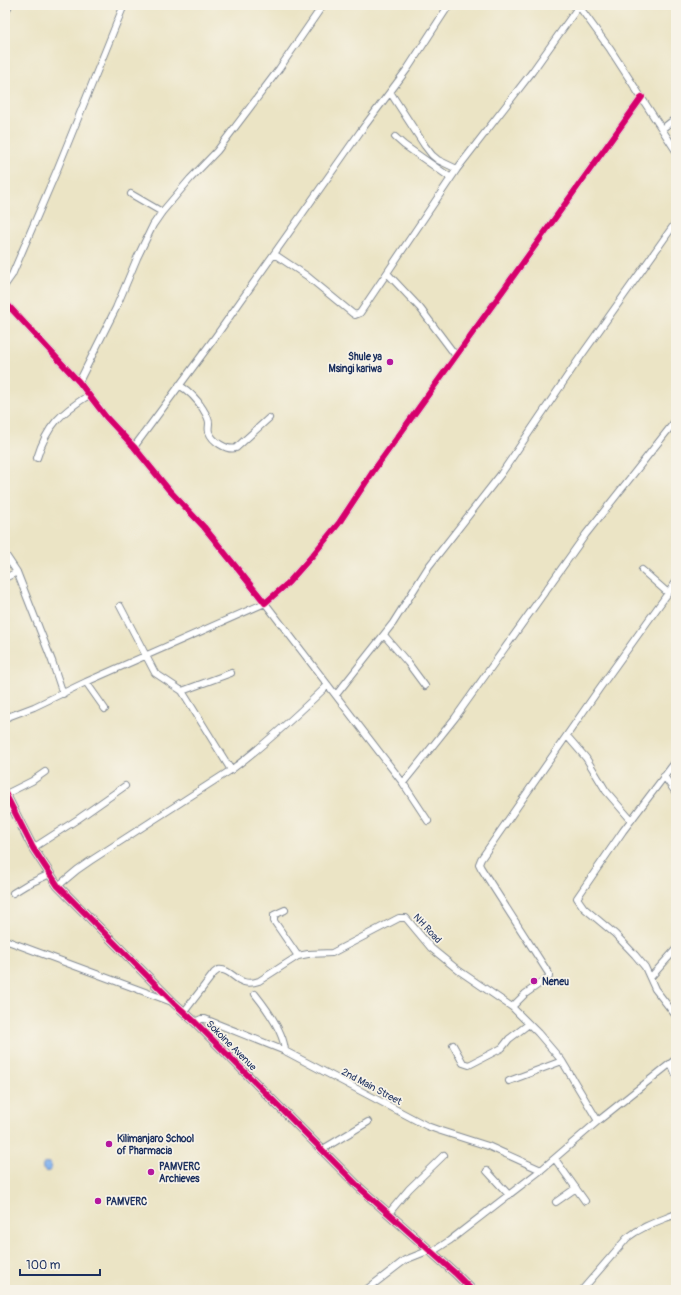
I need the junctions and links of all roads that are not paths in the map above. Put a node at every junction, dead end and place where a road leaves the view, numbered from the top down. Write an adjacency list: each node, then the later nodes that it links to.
1 (9, 5): 6 (street)
2 (124, 5): 20 (street)
3 (323, 5): 16 (street)
4 (449, 5): 7 (street)
5 (578, 6): 8 (street); 13 (street)
6 (5, 14)
7 (390, 92): 13 (street); 18 (street)
8 (642, 97): 10 (street); 22 (street)
9 (676, 118): 10 (street)
10 (662, 129): 12 (street)
11 (395, 137): 14 (street)
12 (676, 151)
13 (457, 169): 14 (street)
14 (451, 178): 19 (street)
15 (131, 194): 16 (street)
16 (162, 212): 23 (street)
17 (676, 222): 38 (street)
18 (274, 254): 19 (street); 24 (street)
19 (387, 273): 22 (street)
20 (5, 285)
21 (5, 302): 23 (street)
22 (456, 356): 36 (street)
23 (79, 382): 25 (street)
24 (179, 385): 26 (street); 28 (street)
25 (89, 396): 28 (street); 29 (street)
26 (270, 418)
27 (676, 420): 54 (street)
28 (134, 447): 36 (street)
29 (37, 458)
30 (5, 554): 32 (street)
31 (642, 570): 35 (street)
32 (17, 572): 33 (street); 45 (street)
33 (5, 578)
34 (676, 582): 35 (street)
35 (668, 593): 49 (street)
36 (266, 603): 39 (street); 42 (street)
37 (120, 606): 39 (street)
38 (384, 635): 43 (street); 46 (street)
39 (146, 656): 41 (street); 44 (street)
40 (231, 673): 44 (street)
41 (86, 682): 45 (street); 47 (street)
42 (328, 686): 46 (street); 51 (street)
43 (425, 686)
44 (182, 691): 51 (street)
45 (63, 694): 48 (street)
46 (336, 695): 54 (street)
47 (105, 710)
48 (5, 718)
49 (567, 736): 59 (street); 72 (street)
50 (676, 761): 53 (street)
51 (231, 770): 63 (street)
52 (45, 772): 56 (street)
53 (664, 776): 57 (street); 59 (street)
54 (403, 783): 60 (street)
55 (125, 786): 61 (street)
56 (5, 793): 58 (street, Sokoine Avenue)
57 (676, 793)
58 (9, 810): 61 (street, Sokoine Avenue)
59 (631, 820): 69 (street)
60 (428, 821)
61 (33, 848): 62 (street, Sokoine Avenue)
62 (50, 874): 63 (street, Sokoine Avenue); 64 (street)
63 (58, 886): 71 (street, Sokoine Avenue)
64 (13, 893)
65 (285, 910): 68 (street)
66 (5, 940): 71 (street)
67 (676, 949): 69 (street)
68 (298, 956): 72 (street, NH Road); 73 (street, NH Road)
69 (650, 978): 74 (street)
70 (255, 994): 78 (street)
71 (174, 1003): 73 (street, Sokoine Avenue)
72 (512, 1007): 76 (street, NH Road)
73 (184, 1012): 75 (street, Sokoine Avenue)
74 (676, 1016)
75 (195, 1022): 78 (street, 2nd Main Street); 85 (street, Sokoine Avenue)
76 (529, 1024): 77 (street); 79 (street, NH Road)
77 (453, 1045)
78 (285, 1051): 88 (street, 2nd Main Street)
79 (562, 1061): 82 (street); 83 (street, NH Road)
80 (673, 1061): 81 (street); 83 (street)
81 (676, 1075)
82 (509, 1081)
83 (598, 1121): 87 (street)
84 (368, 1122): 85 (street)
85 (323, 1149): 94 (street, Sokoine Avenue)
86 (444, 1155): 94 (street)
87 (555, 1159): 88 (street); 90 (street)
88 (541, 1170): 91 (street)
89 (487, 1171): 91 (street)
90 (576, 1188): 92 (street); 93 (street)
91 (509, 1195): 96 (street)
92 (585, 1201)
93 (556, 1202)
94 (389, 1213): 96 (street, Sokoine Avenue)
95 (676, 1214): 99 (street)
96 (431, 1251): 97 (street); 98 (street, Sokoine Avenue)
97 (366, 1290)
98 (472, 1290)
99 (582, 1290)

